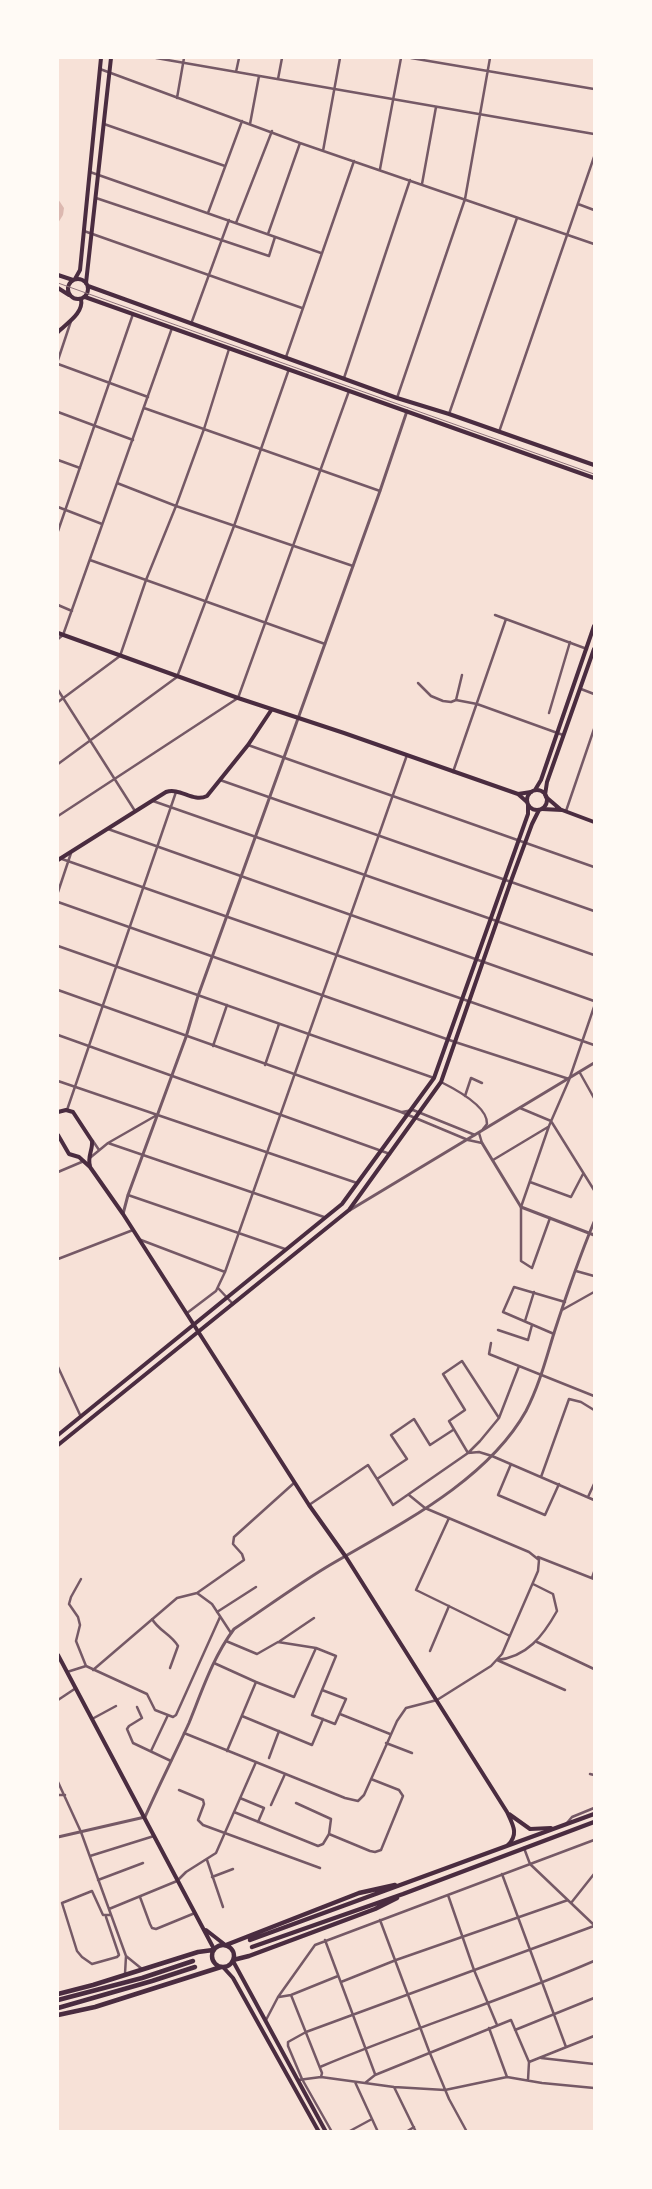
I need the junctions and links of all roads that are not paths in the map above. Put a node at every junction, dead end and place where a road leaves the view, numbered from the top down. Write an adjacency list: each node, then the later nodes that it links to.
1 (101, 58): 12 (main road)
2 (110, 58): 15 (main road)
3 (156, 58): 11 (street)
4 (184, 58): 11 (street)
5 (239, 58): 14 (street)
6 (282, 58): 17 (street)
7 (340, 58): 18 (street)
8 (400, 58): 21 (street)
9 (411, 58): 13 (street)
10 (490, 58): 13 (street)
11 (183, 62): 14 (street); 20 (street)
12 (100, 69): 15 (street); 35 (main road)
13 (487, 71): 19 (street); 23 (street)
14 (236, 72): 16 (street)
15 (109, 73): 20 (street); 25 (main road)
16 (259, 76): 17 (street); 26 (street)
17 (278, 79): 18 (street)
18 (335, 89): 21 (street); 30 (street)
19 (594, 90)
20 (177, 98): 24 (street)
21 (393, 99): 22 (street); 34 (street)
22 (436, 107): 23 (street); 38 (street)
23 (480, 114): 28 (street); 40 (street)
24 (242, 121): 26 (street); 33 (street)
25 (104, 124): 33 (street); 36 (main road)
26 (250, 124): 27 (street)
27 (272, 132): 29 (street); 46 (street)
28 (594, 134)
29 (300, 143): 30 (street); 49 (street)
30 (323, 150): 32 (street)
31 (594, 157): 41 (street)
32 (354, 161): 34 (street); 54 (street)
33 (225, 166): 43 (street)
34 (380, 170): 37 (street)
35 (90, 172): 36 (street); 47 (main road)
36 (98, 175): 39 (main road); 43 (street)
37 (410, 180): 38 (street); 73 (street)
38 (422, 184): 40 (street)
39 (96, 198): 48 (main road); 52 (street)
40 (465, 199): 44 (street); 77 (street)
41 (578, 204): 42 (street); 50 (street)
42 (594, 210)
43 (208, 213): 45 (street)
44 (516, 218): 50 (street); 81 (street)
45 (229, 220): 46 (street); 52 (street)
46 (236, 223): 49 (street)
47 (84, 231): 48 (street); 57 (main road)
48 (92, 233): 56 (street); 58 (main road)
49 (268, 234): 51 (street)
50 (567, 234): 53 (street); 84 (street)
51 (275, 237): 52 (street); 54 (street)
52 (222, 241): 56 (street)
53 (594, 244)
54 (321, 253): 62 (street)
55 (58, 275): 57 (main road)
56 (209, 275): 62 (street); 65 (street)
57 (74, 279): 58 (main road); 60 (main road)
58 (87, 285): 61 (main road); 65 (main road)
59 (58, 288): 60 (main road)
60 (69, 295): 61 (main road)
61 (83, 298): 63 (main road); 64 (main road)
62 (302, 308): 69 (street)
63 (133, 314): 66 (main road); 74 (street)
64 (73, 318): 67 (main road); 70 (street)
65 (191, 324): 69 (main road)
66 (172, 328): 68 (main road); 76 (street)
67 (58, 332)
68 (230, 348): 72 (main road); 83 (street)
69 (286, 357): 73 (main road)
70 (58, 360)
71 (58, 364): 74 (street)
72 (289, 369): 75 (main road); 86 (street)
73 (344, 378): 77 (main road)
74 (110, 384): 76 (street); 82 (street)
75 (349, 391): 79 (main road); 90 (street)
76 (148, 397): 78 (street)
77 (397, 398): 81 (main road)
78 (144, 408): 83 (street); 85 (street)
79 (407, 411): 91 (main road); 93 (street)
80 (58, 412): 82 (street)
81 (449, 414): 84 (main road)
82 (95, 426): 85 (street); 89 (street)
83 (204, 429): 86 (street); 94 (street)
84 (499, 432): 88 (main road)
85 (133, 440): 92 (street)
86 (261, 449): 90 (street); 98 (street)
87 (58, 460): 89 (street)
88 (594, 465)
89 (80, 468): 96 (street)
90 (321, 470): 93 (street); 100 (street)
91 (594, 478)
92 (118, 483): 94 (street); 97 (street)
93 (380, 491): 102 (street)
94 (176, 506): 98 (street); 103 (street)
95 (58, 507): 96 (street)
96 (65, 510): 97 (street); 99 (street)
97 (102, 524): 101 (street)
98 (234, 526): 100 (street); 104 (street)
99 (58, 531)
100 (294, 546): 102 (street); 109 (street)
101 (90, 560): 103 (street); 106 (street)
102 (353, 566): 115 (street)
103 (146, 580): 104 (street); 118 (street)
104 (205, 600): 109 (street); 121 (street)
105 (58, 605): 106 (street)
106 (72, 611): 112 (street)
107 (495, 615): 108 (street)
108 (506, 619): 114 (street); 130 (street)
109 (265, 622): 115 (street); 127 (street)
110 (594, 626): 117 (main road)
111 (58, 633): 112 (main road)
112 (63, 635): 113 (street); 118 (main road)
113 (58, 639)
114 (570, 642): 117 (street); 132 (street)
115 (325, 644): 133 (street)
116 (594, 648): 119 (main road)
117 (587, 649): 135 (main road)
118 (120, 656): 121 (main road); 126 (street)
119 (593, 656): 123 (main road)
120 (462, 676): 128 (street)
121 (177, 677): 127 (main road); 137 (street)
122 (418, 683): 128 (street)
123 (581, 689): 125 (street); 136 (main road)
124 (58, 690): 126 (street)
125 (594, 694)
126 (62, 698): 129 (street); 137 (street)
127 (238, 698): 131 (main road); 143 (street)
128 (456, 700): 130 (street)
129 (58, 702)
130 (477, 704): 135 (street); 142 (street)
131 (272, 709): 133 (main road); 138 (main road)
132 (549, 713)
133 (298, 718): 139 (main road); 140 (street)
134 (594, 729): 156 (street)
135 (557, 733): 136 (street); 145 (main road)
136 (564, 736): 149 (main road)
137 (90, 740): 141 (street); 143 (street)
138 (248, 745): 140 (street); 144 (main road)
139 (407, 756): 142 (main road); 148 (street)
140 (283, 758): 148 (street); 150 (street)
141 (58, 764)
142 (453, 772): 147 (main road)
143 (115, 778): 155 (street); 157 (street)
144 (220, 780): 146 (main road); 150 (street)
145 (533, 791): 147 (main road); 149 (main road); 152 (main road)
146 (176, 792): 151 (main road); 153 (street)
147 (518, 794): 152 (main road)
148 (393, 796): 160 (street); 162 (street)
149 (545, 796): 154 (main road); 156 (main road)
150 (269, 797): 160 (street); 161 (street)
151 (151, 800): 153 (street); 155 (main road)
152 (527, 804): 154 (main road); 162 (main road)
153 (170, 808): 161 (street); 164 (street)
154 (540, 809): 156 (main road); 163 (main road)
155 (135, 811): 159 (main road)
156 (564, 811): 158 (main road)
157 (58, 816)
158 (594, 822)
159 (107, 829): 164 (street); 165 (main road)
160 (380, 836): 169 (street); 171 (street)
161 (254, 837): 169 (street); 170 (street)
162 (519, 840): 163 (street); 171 (main road)
163 (525, 842): 168 (street); 172 (main road)
164 (156, 847): 170 (street); 173 (street)
165 (72, 851): 166 (main road); 167 (street)
166 (59, 859): 167 (street)
167 (68, 861): 173 (street); 174 (street)
168 (594, 867)
169 (366, 876): 177 (street); 179 (street)
170 (241, 877): 177 (street); 178 (street)
171 (505, 878): 172 (street); 179 (main road)
172 (511, 881): 176 (street); 180 (main road)
173 (142, 887): 178 (street); 181 (street)
174 (58, 892)
175 (58, 902): 181 (street)
176 (594, 911)
177 (351, 915): 183 (street); 186 (street)
178 (227, 916): 183 (street); 185 (street)
179 (490, 920): 180 (street); 186 (main road)
180 (496, 922): 184 (street); 187 (main road)
181 (129, 927): 185 (street); 188 (street)
182 (58, 946): 188 (street)
183 (338, 955): 190 (street); 192 (street)
184 (594, 955)
185 (213, 956): 190 (street); 191 (street)
186 (476, 959): 187 (street); 192 (main road)
187 (483, 961): 193 (street); 194 (main road)
188 (115, 966): 191 (street); 196 (street)
189 (58, 990): 196 (street)
190 (323, 995): 200 (street); 202 (street)
191 (198, 996): 195 (street); 201 (street)
192 (462, 999): 194 (street); 202 (main road)
193 (594, 1001)
194 (469, 1002): 203 (street); 204 (main road)
195 (227, 1005): 198 (street); 207 (street)
196 (102, 1007): 201 (street); 206 (street)
197 (594, 1007): 203 (street)
198 (280, 1024): 200 (street); 209 (street)
199 (58, 1035): 206 (street)
200 (309, 1035): 212 (street); 213 (street)
201 (186, 1037): 207 (street); 211 (street)
202 (448, 1039): 204 (street); 213 (main road)
203 (582, 1041): 205 (street); 214 (street)
204 (455, 1042): 214 (street); 216 (main road)
205 (594, 1045)
206 (89, 1046): 211 (street); 218 (street)
207 (213, 1046): 209 (street)
208 (594, 1063): 210 (street)
209 (265, 1064): 212 (street)
210 (580, 1073): 214 (street); 220 (street)
211 (172, 1075): 227 (street); 228 (street)
212 (295, 1075): 225 (street); 227 (street)
213 (434, 1078): 224 (main road)
214 (569, 1080): 221 (street); 231 (street)
215 (58, 1081): 218 (street)
216 (441, 1082): 219 (street); 226 (main road)
217 (482, 1083): 219 (street)
218 (75, 1087): 223 (street); 228 (street)
219 (465, 1096): 233 (street)
220 (594, 1098)
221 (520, 1108): 231 (street); 233 (street)
222 (58, 1110): 223 (main road)
223 (65, 1110): 236 (main road)
224 (413, 1110): 225 (street); 226 (street); 229 (main road)
225 (402, 1112): 229 (street)
226 (420, 1112): 230 (main road); 233 (street)
227 (282, 1114): 241 (street); 242 (street)
228 (157, 1115): 237 (street); 242 (street); 244 (street)
229 (408, 1115): 230 (street); 241 (main road)
230 (415, 1118): 235 (street); 243 (main road)
231 (551, 1121): 232 (street); 249 (street)
232 (549, 1126): 247 (street); 250 (street)
233 (477, 1134): 235 (street); 238 (street)
234 (58, 1135): 245 (main road)
235 (468, 1140): 238 (street); 256 (street)
236 (92, 1141): 239 (main road); 240 (street)
237 (108, 1143): 240 (street); 244 (street)
238 (482, 1143): 247 (street)
239 (91, 1150): 245 (main road); 246 (main road)
240 (99, 1150): 246 (street)
241 (382, 1150): 243 (street); 251 (main road)
242 (268, 1153): 251 (street); 253 (street)
243 (390, 1154): 256 (main road)
244 (143, 1155): 253 (street); 254 (street)
245 (79, 1158): 246 (main road)
246 (86, 1160): 248 (street); 257 (main road)
247 (493, 1160): 255 (street)
248 (58, 1172)
249 (583, 1173): 250 (street); 252 (street)
250 (530, 1182): 255 (street)
251 (358, 1183): 258 (main road)
252 (594, 1190)
253 (254, 1192): 258 (street); 262 (street)
254 (128, 1195): 257 (street); 262 (street)
255 (521, 1207): 259 (street); 259 (street)
256 (349, 1210): 276 (main road)
257 (123, 1214): 261 (main road)
258 (325, 1218): 266 (main road)
259 (550, 1218): 263 (street)
260 (594, 1222): 263 (street)
261 (133, 1230): 265 (main road); 267 (street)
262 (239, 1233): 266 (street); 269 (street)
263 (590, 1233): 264 (street); 268 (street)
264 (594, 1235)
265 (139, 1239): 269 (street); 278 (main road)
266 (286, 1249): 274 (main road)
267 (58, 1259)
268 (576, 1271): 270 (street); 275 (street)
269 (225, 1272): 271 (street)
270 (594, 1276)
271 (218, 1288): 274 (street); 278 (street)
272 (534, 1292): 275 (street); 279 (street); 279 (street)
273 (594, 1292): 277 (street)
274 (227, 1297): 276 (street); 280 (main road)
275 (565, 1302): 277 (street)
276 (233, 1304): 283 (main road)
277 (562, 1310): 284 (street)
278 (187, 1313): 280 (main road)
279 (525, 1321): 281 (street)
280 (194, 1324): 283 (main road); 291 (main road)
281 (532, 1325): 282 (street); 284 (street)
282 (498, 1330)
283 (199, 1331): 295 (main road); 301 (main road)
284 (554, 1334): 288 (street)
285 (491, 1343): 286 (street)
286 (519, 1366): 288 (street); 292 (street)
287 (58, 1367): 291 (street)
288 (541, 1376): 289 (street); 297 (street)
289 (594, 1396)
290 (594, 1410): 299 (street)
291 (81, 1417): 294 (main road)
292 (499, 1418): 293 (street); 296 (street)
293 (454, 1430): 296 (street); 300 (street)
294 (58, 1435)
295 (58, 1445)
296 (468, 1453): 297 (street); 304 (street)
297 (492, 1456): 298 (street); 308 (street)
298 (511, 1464): 299 (street); 302 (street)
299 (541, 1477): 302 (street)
300 (377, 1479): 304 (street); 307 (street)
301 (294, 1483): 307 (main road); 317 (street)
302 (559, 1484): 305 (street)
303 (594, 1484): 305 (street)
304 (409, 1494): 308 (street)
305 (588, 1497): 306 (street)
306 (594, 1500)
307 (309, 1505): 310 (main road)
308 (425, 1508): 309 (street); 310 (street)
309 (448, 1518): 311 (street); 318 (street)
310 (346, 1557): 323 (street); 343 (main road)
311 (536, 1557): 314 (street); 315 (street)
312 (594, 1572): 314 (street)
313 (81, 1578): 333 (street)
314 (593, 1579)
315 (532, 1584): 324 (street); 326 (street)
316 (256, 1587): 319 (street)
317 (197, 1593): 319 (street); 322 (street)
318 (449, 1606): 324 (street); 329 (street)
319 (218, 1612): 320 (street)
320 (220, 1617): 323 (street); 347 (street)
321 (314, 1618): 327 (street)
322 (152, 1619): 334 (street); 336 (street)
323 (231, 1633): 325 (street)
324 (510, 1636): 331 (street)
325 (226, 1640): 327 (street); 332 (street)
326 (537, 1641): 331 (street); 335 (street)
327 (278, 1642): 328 (street)
328 (316, 1648): 338 (street); 340 (street)
329 (430, 1651)
330 (58, 1655): 337 (main road)
331 (496, 1660): 341 (street); 343 (street)
332 (214, 1663): 338 (street); 352 (street)
333 (86, 1666): 336 (street); 337 (street)
334 (170, 1668)
335 (594, 1669)
336 (92, 1670): 347 (street)
337 (67, 1672): 339 (main road)
338 (256, 1682): 348 (street)
339 (76, 1688): 342 (street); 349 (main road)
340 (322, 1690): 346 (street); 350 (street)
341 (565, 1690)
342 (58, 1700)
343 (437, 1700): 353 (street); 374 (main road)
344 (116, 1706): 349 (street)
345 (138, 1707): 355 (street)
346 (340, 1714): 350 (street); 353 (street)
347 (168, 1715): 355 (street)
348 (242, 1716): 351 (street); 356 (street)
349 (92, 1719): 376 (main road)
350 (323, 1719): 351 (street)
351 (279, 1731): 358 (street)
352 (184, 1733): 356 (street); 359 (street)
353 (390, 1734): 354 (street)
354 (386, 1744): 357 (street); 364 (street)
355 (151, 1751): 359 (street)
356 (228, 1751): 360 (street)
357 (412, 1753)
358 (269, 1758)
359 (171, 1761): 376 (street)
360 (256, 1762): 361 (street); 369 (street)
361 (285, 1774): 364 (street); 371 (street)
362 (590, 1774): 363 (street)
363 (594, 1775)
364 (371, 1779): 382 (street)
365 (58, 1782): 368 (street)
366 (179, 1790): 381 (street)
367 (58, 1795): 368 (street)
368 (65, 1795): 380 (street)
369 (240, 1798): 373 (street); 377 (street)
370 (296, 1803): 382 (street)
371 (271, 1805)
372 (594, 1808): 379 (street)
373 (234, 1812): 377 (street); 381 (street)
374 (507, 1812): 379 (main road); 386 (main road)
375 (594, 1814): 379 (highway)
376 (145, 1816): 380 (street); 383 (main road)
377 (258, 1822): 382 (street)
378 (594, 1822): 387 (highway)
379 (566, 1825): 386 (highway)
380 (81, 1832): 384 (street); 388 (street)
381 (225, 1833): 389 (street); 392 (street)
382 (329, 1834)
383 (154, 1836): 388 (street); 398 (main road)
384 (58, 1837)
385 (594, 1840): 391 (street)
386 (507, 1846): 399 (highway)
387 (524, 1848): 391 (street); 400 (highway)
388 (90, 1856): 397 (street)
389 (207, 1860): 396 (street); 398 (street)
390 (143, 1863): 397 (street)
391 (530, 1864): 394 (street); 403 (street)
392 (320, 1868)
393 (233, 1869): 396 (street)
394 (502, 1874): 401 (street); 409 (street)
395 (594, 1874): 404 (street)
396 (212, 1877): 405 (street)
397 (98, 1880): 406 (street)
398 (177, 1881): 402 (street); 407 (main road)
399 (398, 1885): 415 (highway); 417 (highway)
400 (403, 1894): 418 (highway); 425 (highway)
401 (448, 1894): 411 (street); 414 (street)
402 (140, 1897): 406 (street); 407 (street)
403 (568, 1900): 404 (street); 409 (street)
404 (571, 1902): 412 (street)
405 (223, 1907)
406 (109, 1910): 408 (street)
407 (195, 1913): 413 (main road)
408 (112, 1915): 410 (street); 421 (street)
409 (518, 1916): 414 (street); 419 (street)
410 (106, 1917): 410 (street)
411 (380, 1920): 416 (street); 422 (street)
412 (594, 1925): 419 (street)
413 (204, 1929): 417 (main road); 420 (main road)
414 (462, 1937): 422 (street); 429 (street)
415 (250, 1940)
416 (325, 1940): 431 (street); 437 (street)
417 (225, 1944): 420 (highway); 425 (highway)
418 (252, 1947)
419 (530, 1948): 429 (street); 433 (street)
420 (214, 1949): 427 (highway); 428 (highway)
421 (126, 1956): 428 (street); 430 (street)
422 (396, 1960): 432 (street); 435 (street)
423 (594, 1960): 433 (street)
424 (193, 1961): 439 (highway)
425 (233, 1961): 427 (highway); 445 (main road)
426 (195, 1966): 441 (highway)
427 (222, 1967): 444 (highway); 471 (main road)
428 (142, 1969): 430 (highway)
429 (474, 1970): 435 (street); 440 (street)
430 (125, 1974): 434 (highway)
431 (338, 1976): 432 (street); 436 (street)
432 (341, 1982): 443 (street)
433 (543, 1983): 440 (street); 442 (street)
434 (58, 1994)
435 (408, 1994): 443 (street); 447 (street)
436 (291, 1995): 437 (street); 450 (street)
437 (278, 1997): 445 (street)
438 (594, 1998): 442 (street)
439 (58, 2000)
440 (487, 2003): 446 (street); 447 (street)
441 (58, 2008)
442 (554, 2014): 449 (street); 452 (street)
443 (353, 2015): 450 (street); 453 (street)
444 (58, 2016)
445 (266, 2020): 462 (main road)
446 (497, 2025): 448 (street); 449 (street)
447 (422, 2028): 453 (street); 454 (street)
448 (489, 2028): 454 (street); 461 (street)
449 (515, 2030): 456 (street)
450 (306, 2032): 458 (street); 462 (street)
451 (594, 2036): 452 (street)
452 (566, 2047): 455 (street)
453 (365, 2048): 458 (street); 459 (street)
454 (429, 2051): 459 (street); 468 (street)
455 (540, 2058): 456 (street); 457 (street)
456 (529, 2062): 463 (street)
457 (594, 2064)
458 (320, 2067): 460 (street)
459 (375, 2074): 465 (street)
460 (321, 2077): 462 (street); 464 (street)
461 (507, 2077): 463 (street); 468 (street)
462 (300, 2079): 472 (main road); 473 (street)
463 (528, 2080): 467 (street)
464 (354, 2082): 465 (street); 469 (street)
465 (365, 2083): 466 (street)
466 (394, 2087): 468 (street); 470 (street)
467 (594, 2088)
468 (445, 2090): 478 (street)
469 (372, 2119): 474 (street); 475 (street)
470 (414, 2127): 476 (street); 477 (street)
471 (319, 2132)
472 (326, 2132)
473 (332, 2132)
474 (348, 2132)
475 (378, 2132)
476 (406, 2132)
477 (416, 2132)
478 (467, 2132)

